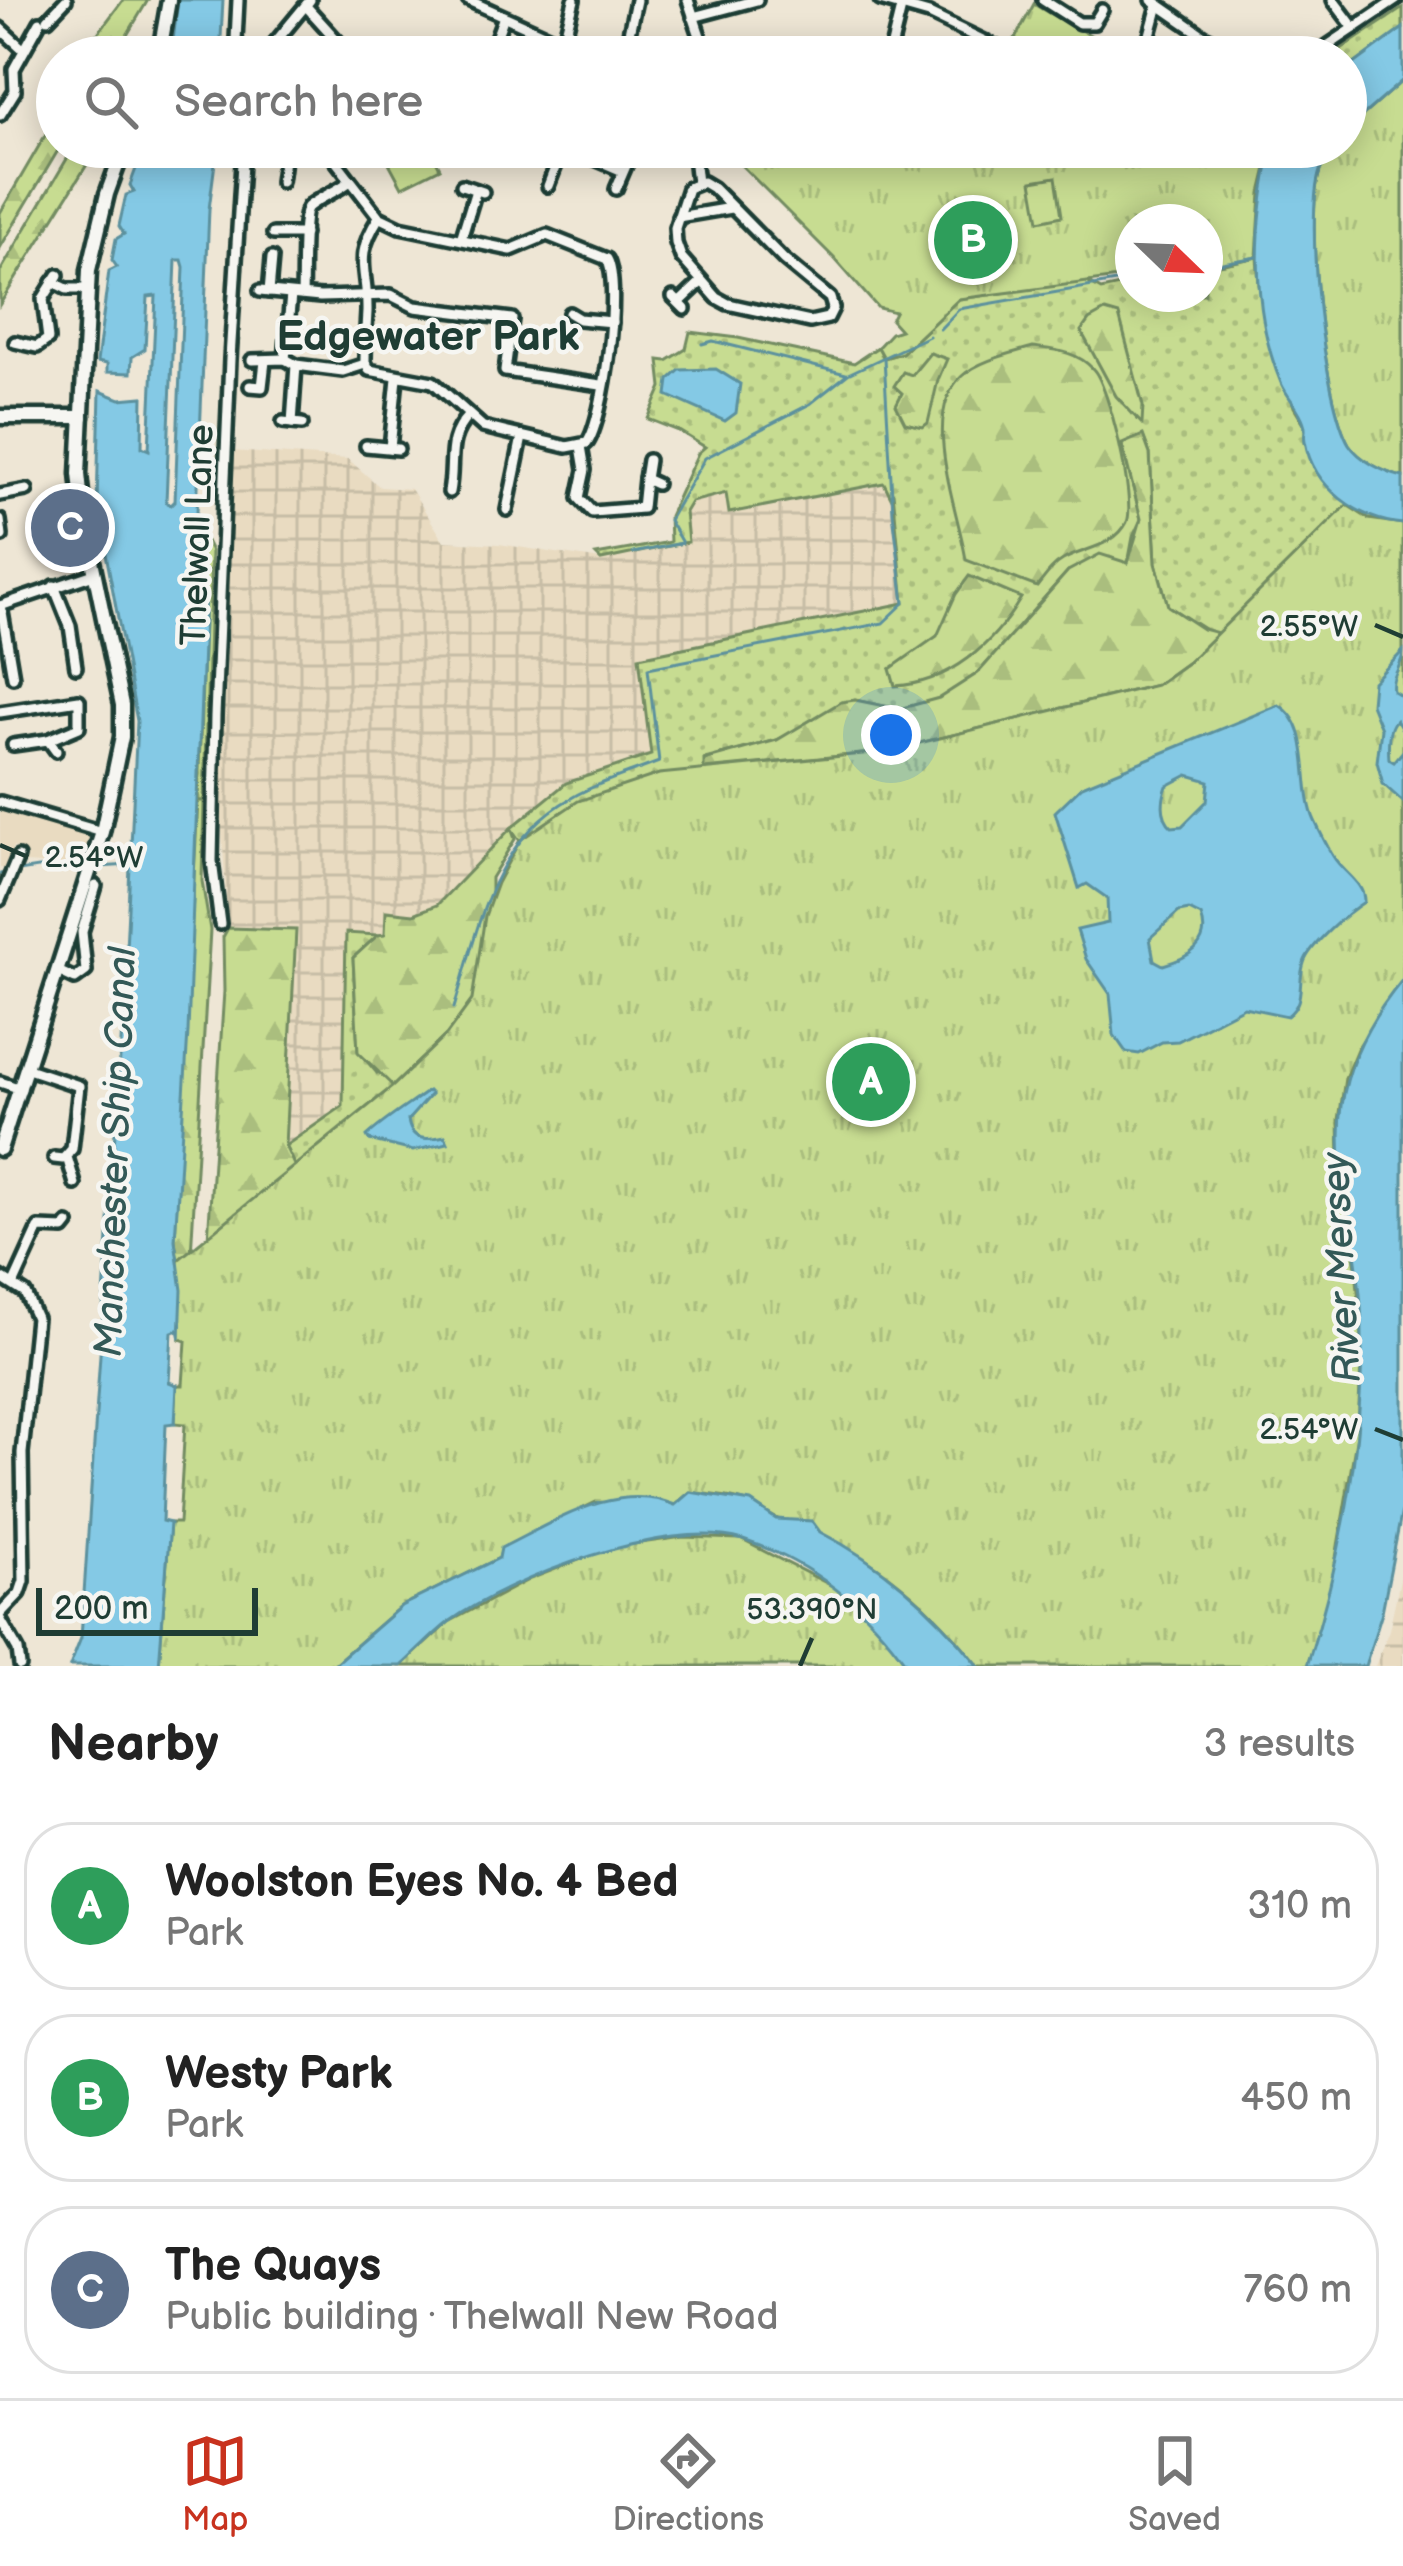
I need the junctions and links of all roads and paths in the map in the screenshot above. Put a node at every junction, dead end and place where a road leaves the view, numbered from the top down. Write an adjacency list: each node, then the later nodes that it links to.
1 (66, 0): 35 (street)
2 (169, 0): 21 (main road)
3 (238, 0): 22 (street)
4 (468, 0): 18 (street)
5 (574, 0): 27 (street)
6 (636, 0): 28 (street)
7 (688, 0): 17 (street)
8 (757, 0): 17 (street)
9 (880, 0): 13 (street)
10 (1043, 0): 16 (street)
11 (1333, 0): 20 (street)
12 (1396, 0): 20 (street)
13 (902, 2): 30 (street); 31 (street)
14 (1157, 2): 32 (street); 33 (street)
15 (308, 3): 23 (street); 24 (street)
16 (1102, 10)
17 (693, 17): 29 (street)
18 (503, 19): 25 (street); 26 (street)
19 (0, 28): 35 (street)
20 (1354, 28): 34 (street)
21 (163, 36)
22 (236, 36)
23 (280, 36)
24 (335, 36)
25 (496, 36)
26 (544, 36)
27 (565, 36)
28 (628, 36)
29 (700, 36)
30 (894, 36)
31 (976, 36)
32 (1149, 36)
33 (1204, 36)
34 (1342, 36)
35 (24, 50): 36 (street)
36 (0, 115)
37 (118, 168): 60 (main road)
38 (242, 168): 102 (street, Thelwall Lane)
39 (284, 168): 47 (street)
40 (340, 168): 46 (street)
41 (556, 168): 50 (street)
42 (616, 168): 45 (street)
43 (624, 168): 45 (street)
44 (695, 168): 48 (street)
45 (623, 171): 51 (street)
46 (350, 181): 53 (street); 56 (street)
47 (281, 182)
48 (697, 183): 52 (street); 54 (street)
49 (462, 185): 57 (street)
50 (548, 186)
51 (616, 190)
52 (731, 208): 54 (street); 59 (street)
53 (379, 217): 57 (street); 61 (street)
54 (677, 217): 59 (street)
55 (272, 234): 56 (street)
56 (304, 234): 62 (street)
57 (461, 239): 65 (street)
58 (272, 259): 62 (street)
59 (701, 282): 63 (street)
60 (88, 289): 66 (street); 76 (main road)
61 (364, 293): 62 (street); 70 (street); 72 (street)
62 (296, 295): 69 (street)
63 (680, 302)
64 (569, 314): 65 (street)
65 (612, 322): 72 (street)
66 (15, 342)
67 (252, 360): 68 (street)
68 (265, 361): 69 (street); 73 (street)
69 (290, 362): 70 (street); 77 (street)
70 (365, 364): 71 (street)
71 (397, 377): 74 (street); 79 (street)
72 (602, 385): 80 (street)
73 (250, 386)
74 (468, 416): 78 (street); 83 (street)
75 (0, 417): 76 (main road)
76 (82, 417): 88 (main road)
77 (292, 423)
78 (522, 437): 80 (street); 85 (street)
79 (366, 446)
80 (581, 446): 81 (street)
81 (648, 460)
82 (26, 490): 84 (street)
83 (449, 492)
84 (0, 495)
85 (507, 510)
86 (0, 520): 87 (street)
87 (2, 536)
88 (94, 574): 89 (street); 98 (main road)
89 (54, 586): 90 (street); 91 (street)
90 (0, 606): 92 (street)
91 (75, 667)
92 (14, 677)
93 (0, 712): 94 (street)
94 (48, 740): 95 (street); 96 (street)
95 (13, 746)
96 (56, 751)
97 (0, 802): 98 (street)
98 (102, 832): 103 (main road)
99 (18, 857): 101 (street)
100 (97, 892): 103 (street)
101 (0, 900)
102 (220, 924)
103 (60, 972): 104 (main road)
104 (28, 1069): 106 (main road); 108 (street)
105 (0, 1082): 106 (street)
106 (21, 1089): 107 (main road)
107 (0, 1149)
108 (67, 1157): 109 (street); 110 (street)
109 (54, 1158)
110 (75, 1184)
111 (26, 1220): 112 (street)
112 (39, 1228): 113 (street); 115 (street)
113 (66, 1230)
114 (0, 1277): 115 (street)
115 (14, 1283): 116 (street)
116 (0, 1616): 117 (street)
117 (20, 1666)

